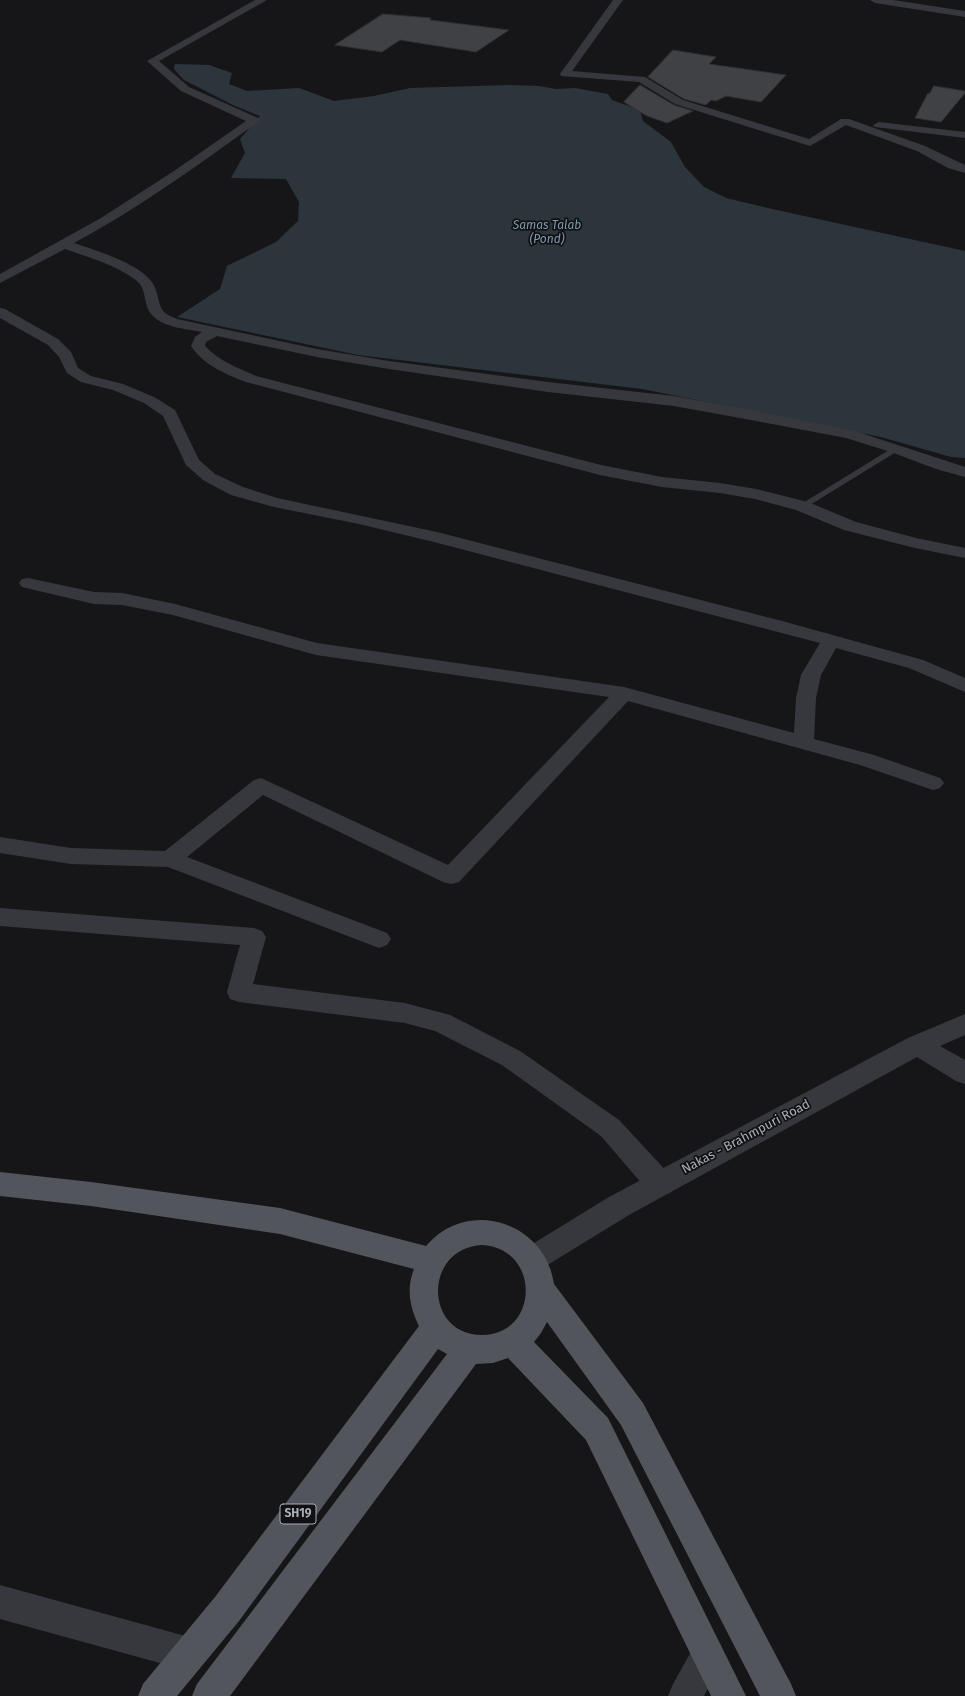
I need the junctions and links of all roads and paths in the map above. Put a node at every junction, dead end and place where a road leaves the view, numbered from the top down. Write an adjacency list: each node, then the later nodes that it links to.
1 (262, 0): 8 (street)
2 (618, 0): 5 (street)
3 (875, 0): 4 (street)
4 (965, 14)
5 (856, 123): 6 (street); 7 (street)
6 (965, 135)
7 (965, 170)
8 (64, 244): 9 (street); 11 (street)
9 (0, 279)
10 (0, 312): 17 (street)
11 (214, 331): 12 (street); 14 (street)
12 (897, 449): 13 (street); 14 (lane)
13 (965, 472)
14 (802, 506): 15 (street)
15 (965, 553)
16 (28, 583): 19 (street)
17 (831, 641): 18 (street); 20 (street)
18 (965, 686)
19 (624, 693): 20 (street); 23 (street)
20 (804, 743): 21 (street)
21 (933, 783)
22 (0, 845): 23 (street)
23 (170, 859): 25 (street)
24 (0, 917): 30 (street)
25 (379, 939)
26 (965, 1024): 27 (street, Nakas - Brahmpuri Road)
27 (917, 1045): 28 (street); 30 (street, Nakas - Brahmpuri Road)
28 (965, 1073)
29 (0, 1184): 31 (main road)
30 (660, 1184): 32 (street, Nakas - Brahmpuri Road)
31 (431, 1260): 32 (main road); 34 (main road)
32 (531, 1260): 33 (main road)
33 (542, 1291): 35 (main road); 44 (main road)
34 (436, 1328): 36 (main road); 38 (main road, SH19)
35 (512, 1342): 36 (main road); 39 (main road)
36 (470, 1348): 41 (main road, SH19)
37 (0, 1602): 38 (street)
38 (189, 1654): 40 (main road, SH19)
39 (708, 1655): 42 (street); 43 (main road)
40 (155, 1696)
41 (209, 1696)
42 (684, 1696)
43 (729, 1696)
44 (779, 1696)

